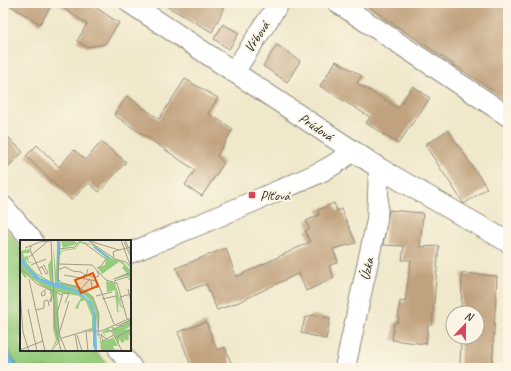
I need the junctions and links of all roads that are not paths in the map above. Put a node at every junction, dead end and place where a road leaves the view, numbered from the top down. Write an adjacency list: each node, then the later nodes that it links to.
1 (130, 3): 4 (street, Prúdová)
2 (279, 3): 4 (street, Vŕbová)
3 (338, 3): 5 (street)
4 (234, 72): 6 (street, Prúdová)
5 (508, 116)
6 (352, 151): 7 (street, Prúdová); 11 (street)
7 (379, 168): 10 (street, Prúdová); 14 (street, Úzka)
8 (3, 206): 9 (street)
9 (32, 240)
10 (508, 242)
11 (131, 253)
12 (120, 351): 13 (street)
13 (132, 368)
14 (345, 368)

